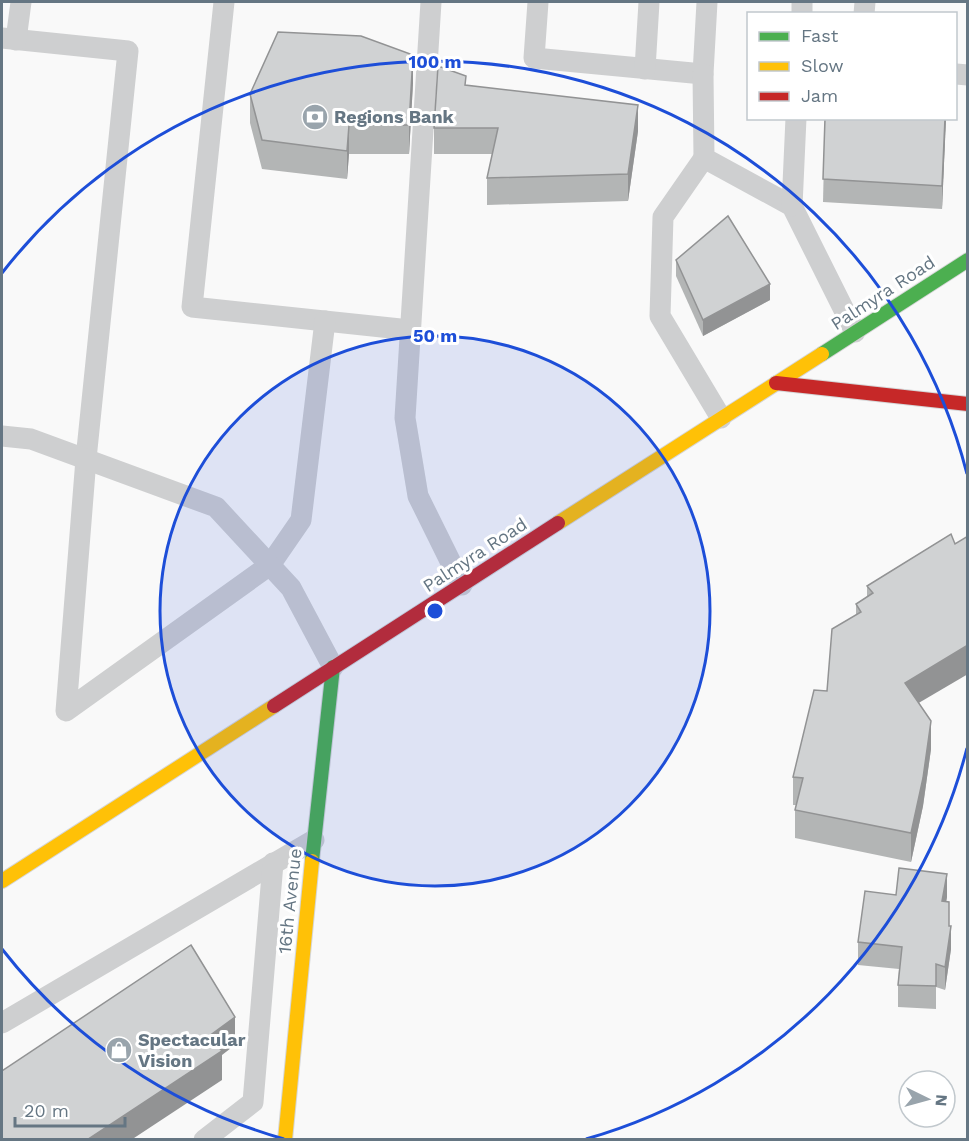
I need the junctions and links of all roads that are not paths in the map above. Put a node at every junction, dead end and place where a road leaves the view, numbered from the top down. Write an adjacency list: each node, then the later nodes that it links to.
1 (21, 2): 7 (lane)
2 (224, 2): 14 (lane)
3 (431, 2): 15 (lane)
4 (538, 2): 8 (lane)
5 (650, 2): 8 (lane)
6 (707, 2): 9 (lane)
7 (9, 39): 21 (lane)
8 (645, 69): 9 (lane)
9 (703, 74): 11 (lane)
10 (796, 120): 12 (lane)
11 (704, 158): 12 (lane); 19 (lane)
12 (792, 206): 16 (lane)
13 (968, 260): 16 (main road, Palmyra Road)
14 (324, 321): 15 (lane); 22 (lane)
15 (410, 330): 23 (lane)
16 (855, 332): 17 (main road, Palmyra Road)
17 (776, 383): 18 (main road); 19 (main road, Palmyra Road)
18 (968, 404)
19 (721, 418): 23 (main road, Palmyra Road)
20 (2, 436): 21 (lane)
21 (86, 459): 22 (lane); 22 (lane)
22 (270, 565): 24 (lane)
23 (462, 585): 24 (main road, Palmyra Road)
24 (333, 667): 25 (main road, 16th Avenue); 27 (main road, Palmyra Road)
25 (315, 840): 26 (lane); 30 (main road, 16th Avenue)
26 (273, 863): 28 (lane); 29 (lane)
27 (2, 882)
28 (2, 1023)
29 (204, 1140)
30 (285, 1140)

